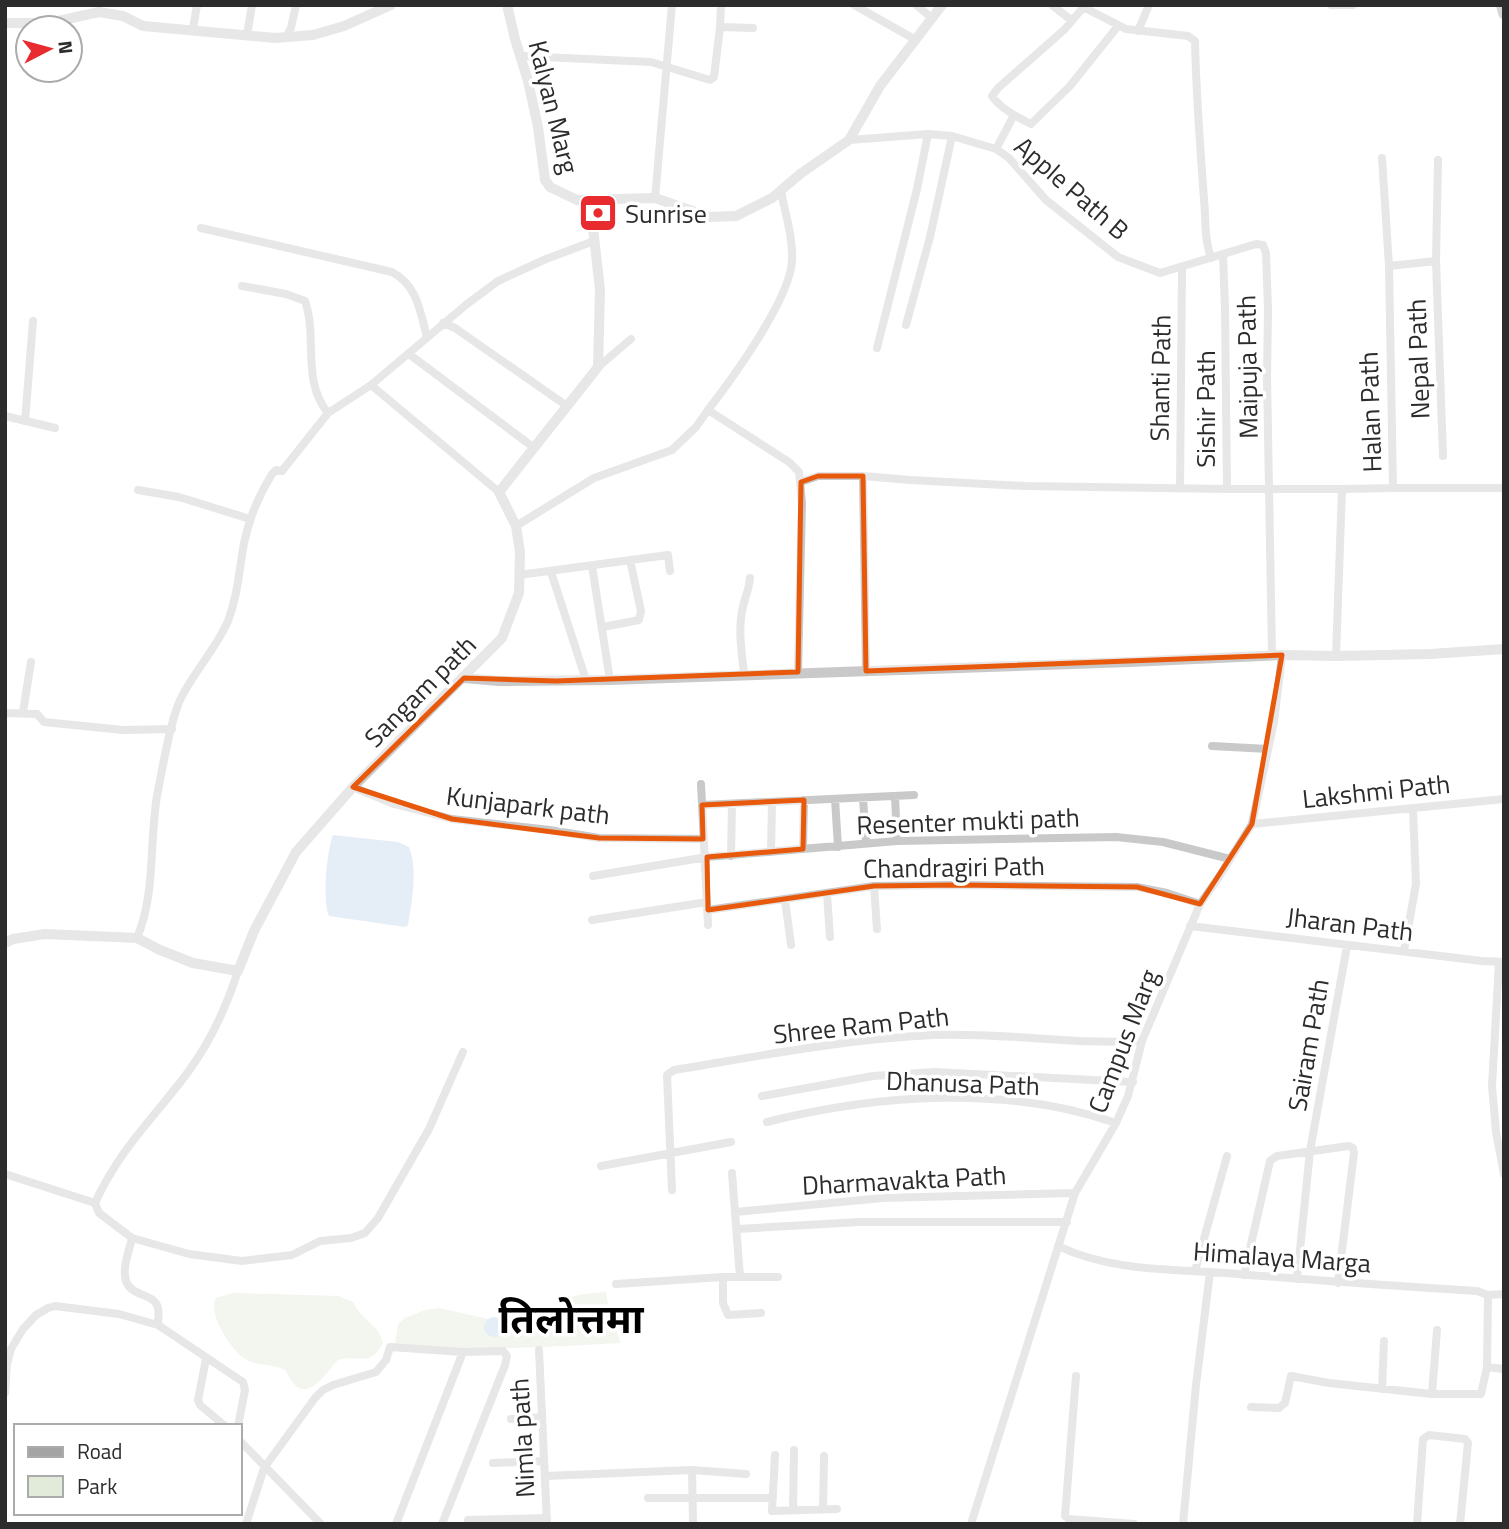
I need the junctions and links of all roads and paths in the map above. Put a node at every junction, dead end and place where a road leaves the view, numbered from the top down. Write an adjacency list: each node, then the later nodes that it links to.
1 (197, 5): 24 (street)
2 (252, 5): 26 (street)
3 (296, 5): 27 (street)
4 (391, 5): 27 (street)
5 (507, 5): 29 (street, Kalyan Marg)
6 (672, 5): 30 (street)
7 (721, 5): 22 (street)
8 (854, 5): 28 (street)
9 (916, 5): 18 (street)
10 (942, 5): 18 (street)
11 (1052, 5): 19 (street)
12 (1149, 5): 25 (street)
13 (1331, 5): 16 (street)
14 (1353, 5): 16 (street)
15 (1502, 5): 17 (main road)
16 (1343, 6)
17 (1504, 13)
18 (932, 18): 28 (street)
19 (1071, 20): 21 (street); 31 (street)
20 (5, 23): 24 (street)
21 (1118, 26): 25 (street); 31 (street)
22 (720, 27): 23 (street); 30 (street)
23 (753, 28)
24 (193, 29): 26 (street)
25 (1138, 31): 45 (street)
26 (247, 35): 27 (street)
27 (286, 37)
28 (916, 40): 34 (street)
29 (522, 56): 30 (street); 40 (street, Kalyan Marg)
30 (666, 66): 39 (street)
31 (1014, 115): 35 (street)
32 (928, 134): 33 (street, Apple Path B); 34 (street, Apple Path B); 55 (street)
33 (952, 136): 35 (street, Apple Path B); 52 (street)
34 (849, 140): 38 (street, Kalyan Marg)
35 (996, 149): 48 (street, Apple Path B)
36 (1382, 158): 47 (street, Halan Path)
37 (1438, 160): 46 (street, Nepal Path)
38 (781, 191): 39 (street, Kalyan Marg); 60 (street)
39 (655, 198): 40 (street, Kalyan Marg)
40 (590, 201): 42 (street)
41 (201, 228): 53 (street)
42 (594, 241): 51 (street); 57 (street)
43 (1263, 245): 44 (street, Apple Path B); 73 (street, Maipuja Path)
44 (1223, 255): 45 (street, Apple Path B); 72 (street, Sishir Path)
45 (1211, 258): 48 (street, Apple Path B)
46 (1436, 261): 47 (street); 66 (street, Nepal Path)
47 (1389, 266): 69 (street, Halan Path)
48 (1182, 267): 71 (street, Shanti Path)
49 (242, 286): 61 (street)
50 (33, 321): 63 (street)
51 (443, 323): 53 (street); 59 (street)
52 (906, 325)
53 (427, 337): 56 (street)
54 (631, 339): 57 (street)
55 (877, 348)
56 (409, 354): 58 (street); 65 (street)
57 (598, 367): 59 (street)
58 (371, 385): 61 (street); 76 (street)
59 (567, 406): 65 (street)
60 (708, 411): 68 (street); 78 (street)
61 (328, 413): 77 (street)
62 (5, 416): 63 (street)
63 (25, 421): 64 (street)
64 (55, 428)
65 (533, 447): 76 (street)
66 (1443, 456)
67 (863, 475): 68 (street); 71 (street); 90 (street)
68 (801, 482): 91 (street)
69 (1393, 488): 70 (street); 74 (street, Halan Path)
70 (1504, 488)
71 (1180, 489): 72 (street)
72 (1227, 489): 73 (street, Sishir Path)
73 (1271, 489): 74 (street, Sishir Path); 87 (street, Maipuja Path)
74 (1342, 489): 88 (street, Halan Path)
75 (138, 490): 77 (street)
76 (499, 492): 78 (street, Sangam path)
77 (250, 519): 98 (street)
78 (516, 526): 83 (street, Sangam path)
79 (630, 560): 80 (street); 82 (street); 85 (street)
80 (592, 566): 81 (street); 85 (street)
81 (551, 572): 83 (street); 94 (street)
82 (670, 572)
83 (519, 575): 93 (street, Sangam path)
84 (750, 578): 92 (street)
85 (603, 627): 95 (street)
86 (1504, 649): 88 (street)
87 (1277, 655): 88 (street); 90 (street); 100 (street, Campus Marg)
88 (1336, 656)
89 (31, 662): 96 (street)
90 (866, 671): 91 (street)
91 (798, 672): 92 (street)
92 (744, 674): 95 (street)
93 (464, 678): 94 (street); 102 (street, Sangam path)
94 (586, 680): 95 (street)
95 (611, 680)
96 (23, 712): 97 (street); 98 (street)
97 (5, 713)
98 (172, 729): 133 (street)
99 (1212, 746): 100 (street)
100 (1268, 749): 113 (street, Campus Marg)
101 (701, 784): 111 (street)
102 (353, 787): 114 (street, Kunjapark path); 140 (street, Sangam path)
103 (914, 795): 104 (street)
104 (895, 796): 105 (street); 115 (street)
105 (863, 798): 106 (street); 116 (street)
106 (835, 799): 108 (street); 117 (street)
107 (1504, 799): 112 (street, Lakshmi Path)
108 (804, 800): 109 (street); 118 (street)
109 (772, 802): 110 (street); 119 (street)
110 (732, 804): 111 (street); 120 (street)
111 (702, 805): 114 (street)
112 (1413, 809): 113 (street, Lakshmi Path); 138 (street)
113 (1252, 824): 122 (street, Campus Marg)
114 (703, 839): 121 (street)
115 (897, 841): 116 (street, Resenter mukti path); 122 (street, Resenter mukti path)
116 (866, 842): 117 (street, Resenter mukti path)
117 (838, 846): 118 (street, Resenter mukti path)
118 (803, 849): 119 (street, Resenter mukti path)
119 (771, 852): 120 (street, Resenter mukti path)
120 (731, 856): 121 (street, Resenter mukti path)
121 (707, 857): 123 (street, Resenter mukti path); 128 (street)
122 (1230, 859): 127 (street, Campus Marg)
123 (593, 876)
124 (874, 886): 125 (street, Chandragiri Path); 127 (street, Chandragiri Path); 132 (street)
125 (827, 894): 126 (street, Chandragiri Path); 134 (street)
126 (785, 900): 128 (street, Chandragiri Path); 136 (street)
127 (1200, 904): 131 (street, Campus Marg)
128 (708, 906): 129 (street, Chandragiri Path); 130 (street)
129 (592, 920)
130 (708, 925)
131 (1190, 926): 137 (street, Jharan Path); 141 (street, Campus Marg)
132 (877, 929)
133 (137, 937): 135 (street); 140 (street)
134 (830, 937)
135 (5, 943)
136 (790, 946)
137 (1348, 946): 138 (street, Jharan Path); 148 (street, Sairam Path)
138 (1404, 951): 139 (street, Jharan Path)
139 (1502, 962): 154 (street)
140 (238, 971): 157 (street)
141 (1142, 1041): 143 (street, Campus Marg); 149 (street, Shree Ram Path)
142 (463, 1052): 161 (street)
143 (1133, 1082): 144 (street); 146 (street, Campus Marg)
144 (762, 1096)
145 (767, 1122): 146 (street, Dhanusa Path)
146 (1116, 1123): 156 (street, Campus Marg)
147 (731, 1142): 149 (street)
148 (1311, 1151): 165 (street, Sairam Path); 169 (street); 170 (street, Sairam Path)
149 (670, 1154): 151 (street); 155 (street)
150 (1227, 1156): 163 (street)
151 (601, 1166)
152 (732, 1173): 158 (street)
153 (5, 1174): 157 (street)
154 (1504, 1174)
155 (672, 1190)
156 (1076, 1193): 158 (street, Dharmavakta Path); 159 (street, Campus Marg)
157 (95, 1203): 161 (street)
158 (736, 1212): 160 (street)
159 (1067, 1222): 160 (street); 162 (street, Campus Marg)
160 (737, 1229): 166 (street)
161 (132, 1238): 175 (street)
162 (1058, 1246): 163 (street, Himalaya Marga); 215 (street, Campus Marg)
163 (1195, 1271): 164 (street, Himalaya Marga)
164 (1210, 1272): 165 (street, Himalaya Marga); 217 (street)
165 (1244, 1275): 169 (street, Himalaya Marga)
166 (740, 1277): 167 (street); 168 (street)
167 (778, 1277)
168 (723, 1278): 171 (street); 174 (street)
169 (1297, 1279): 170 (street, Himalaya Marga)
170 (1338, 1283): 173 (street, Himalaya Marga)
171 (616, 1284)
172 (1504, 1294): 173 (street, Himalaya Marga)
173 (1488, 1295): 181 (street)
174 (761, 1313)
175 (158, 1325): 180 (street); 185 (street)
176 (1437, 1330): 186 (street)
177 (1384, 1341): 184 (street)
178 (539, 1350): 188 (street, Nimla path)
179 (463, 1352): 198 (street); 212 (street); 213 (street)
180 (206, 1359): 190 (street); 191 (street)
181 (1487, 1367): 182 (street); 186 (street)
182 (1504, 1369)
183 (1076, 1376): 216 (street)
184 (1382, 1388): 186 (street); 187 (street)
185 (5, 1393)
186 (1432, 1394)
187 (1251, 1408)
188 (542, 1417): 189 (street); 196 (street, Nimla path)
189 (511, 1419)
190 (223, 1424)
191 (238, 1424)
192 (242, 1443): 198 (street)
193 (794, 1450): 207 (street)
194 (775, 1455): 204 (street)
195 (824, 1456): 205 (street)
196 (544, 1461): 197 (street); 201 (street, Nimla path)
197 (493, 1463)
198 (264, 1468): 210 (street); 211 (street)
199 (692, 1470): 200 (street); 201 (street); 202 (street)
200 (746, 1474)
201 (545, 1476): 209 (street, Nimla path)
202 (692, 1497): 203 (street); 204 (street); 214 (street)
203 (648, 1498)
204 (773, 1498): 207 (street)
205 (823, 1509): 206 (street); 207 (street)
206 (837, 1509)
207 (793, 1510)
208 (468, 1520): 209 (street)
209 (547, 1521)
210 (246, 1524)
211 (321, 1524)
212 (396, 1524)
213 (442, 1524)
214 (693, 1524)
215 (971, 1524)
216 (1133, 1524)
217 (1183, 1524)
218 (1418, 1524): 219 (street)
219 (1460, 1524)

